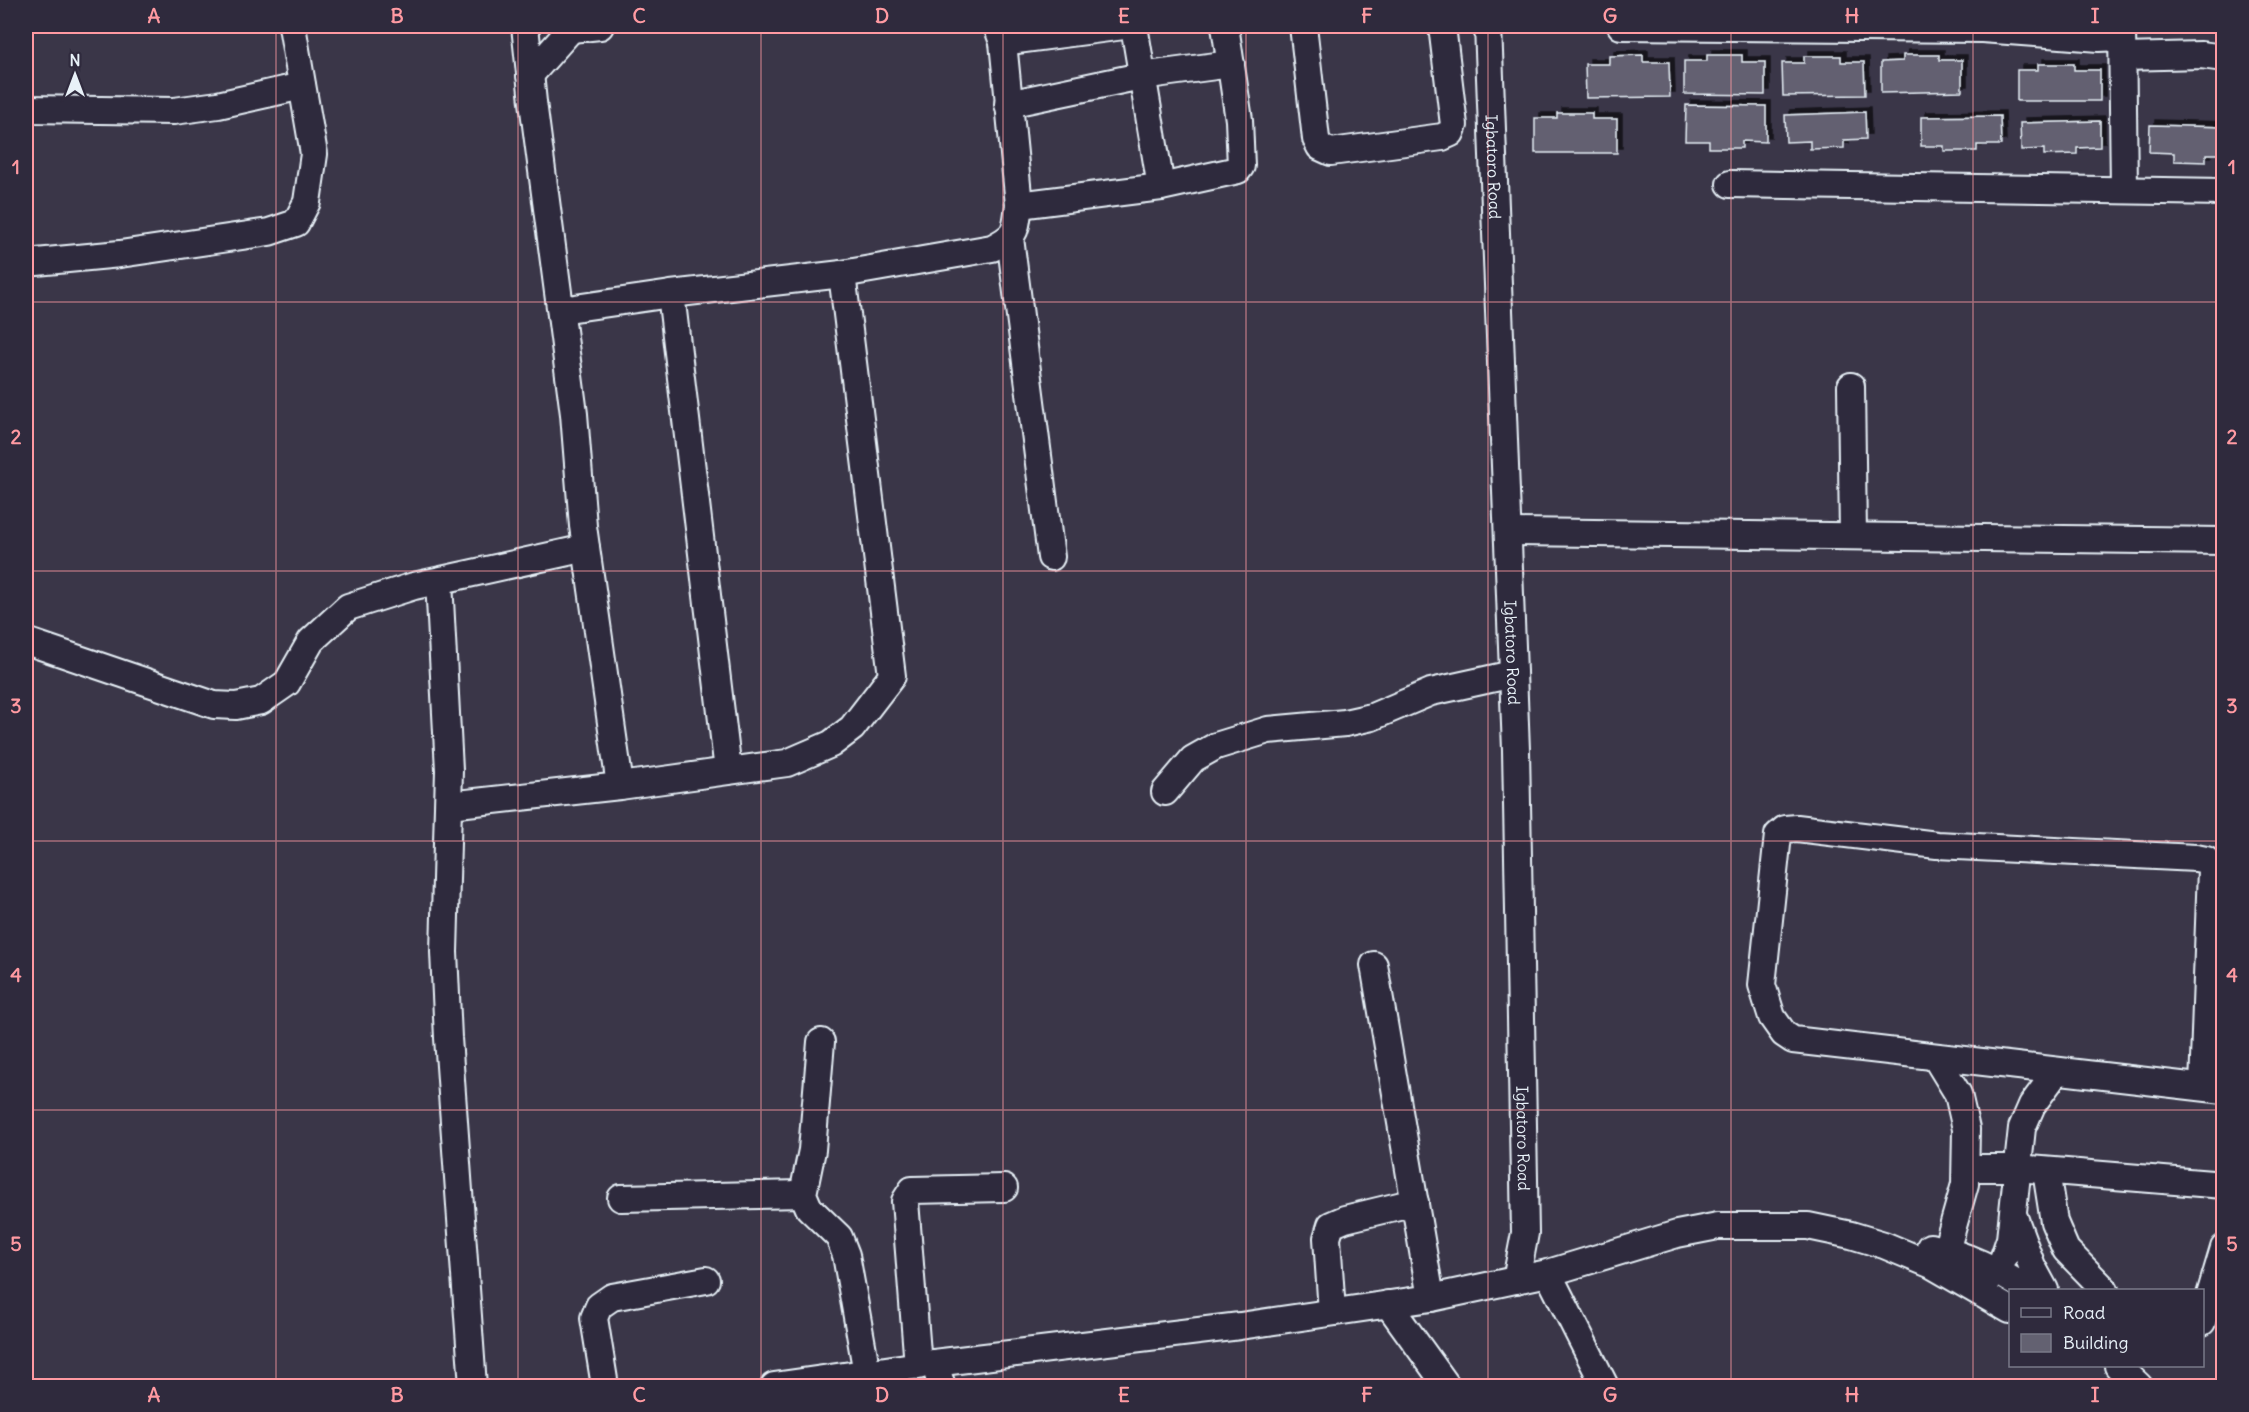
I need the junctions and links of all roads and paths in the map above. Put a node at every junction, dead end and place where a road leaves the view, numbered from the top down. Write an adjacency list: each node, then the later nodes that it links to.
1 (292, 26): 18 (street)
2 (525, 26): 16 (street)
3 (600, 26): 11 (street)
4 (1124, 26): 12 (street)
5 (1134, 26): 17 (street)
6 (1225, 26): 15 (street)
7 (1304, 26): 8 (street)
8 (1442, 26)
9 (1488, 26): 32 (street, Igbatoro Road)
10 (1621, 26): 13 (street)
11 (567, 27): 16 (street)
12 (1000, 34): 19 (street)
13 (2122, 40): 14 (street); 23 (street)
14 (2223, 58)
15 (1230, 64): 17 (street); 22 (street)
16 (530, 75): 30 (street)
17 (1141, 76): 19 (street); 22 (street)
18 (302, 86): 20 (street); 27 (street)
19 (1008, 104): 25 (street)
20 (26, 110)
21 (1730, 184): 23 (street)
22 (1161, 186): 25 (street)
23 (2124, 190): 24 (street)
24 (2223, 192)
25 (1019, 205): 26 (street)
26 (1010, 238): 28 (street); 36 (street)
27 (26, 263)
28 (842, 274): 29 (street); 40 (street)
29 (671, 294): 30 (street); 40 (street)
30 (561, 310): 35 (street)
31 (1851, 386): 33 (street)
32 (1508, 532): 33 (street); 39 (street, Igbatoro Road)
33 (1853, 536): 34 (street)
34 (2223, 541)
35 (586, 548): 37 (street); 41 (street)
36 (1051, 557)
37 (439, 580): 38 (street); 43 (street)
38 (26, 641)
39 (1514, 674): 42 (street); 64 (street, Igbatoro Road)
40 (728, 771): 41 (street)
41 (620, 786): 43 (street)
42 (1165, 792)
43 (448, 805): 76 (street)
44 (1374, 965): 56 (street)
45 (821, 1042): 54 (street)
46 (1936, 1058): 47 (street); 48 (street); 49 (street)
47 (2056, 1071): 48 (street); 50 (street)
48 (2213, 1089)
49 (1966, 1168): 50 (street); 60 (street)
50 (2017, 1168): 51 (street); 57 (street)
51 (2046, 1171): 52 (street); 68 (street)
52 (2223, 1185)
53 (1004, 1188): 74 (street)
54 (803, 1194): 55 (street); 75 (street)
55 (621, 1198)
56 (1415, 1202): 69 (street); 72 (street)
57 (2013, 1213): 61 (street); 67 (street)
58 (1884, 1245): 60 (street); 62 (street); 65 (street)
59 (2223, 1248): 73 (street)
60 (1946, 1251): 61 (street)
61 (1999, 1271): 65 (street); 66 (street)
62 (1548, 1273): 64 (street); 80 (street)
63 (706, 1280): 77 (street)
64 (1516, 1280): 69 (street)
65 (1975, 1288): 71 (street)
66 (2026, 1289)
67 (2044, 1289)
68 (2104, 1289)
69 (1431, 1298): 70 (street)
70 (1388, 1304): 72 (street); 79 (street)
71 (2009, 1309)
72 (1332, 1312): 74 (street)
73 (2204, 1315)
74 (931, 1372): 75 (street)
75 (867, 1373): 78 (street)
76 (473, 1386)
77 (605, 1386)
78 (774, 1386)
79 (1447, 1386)
80 (1605, 1386)

